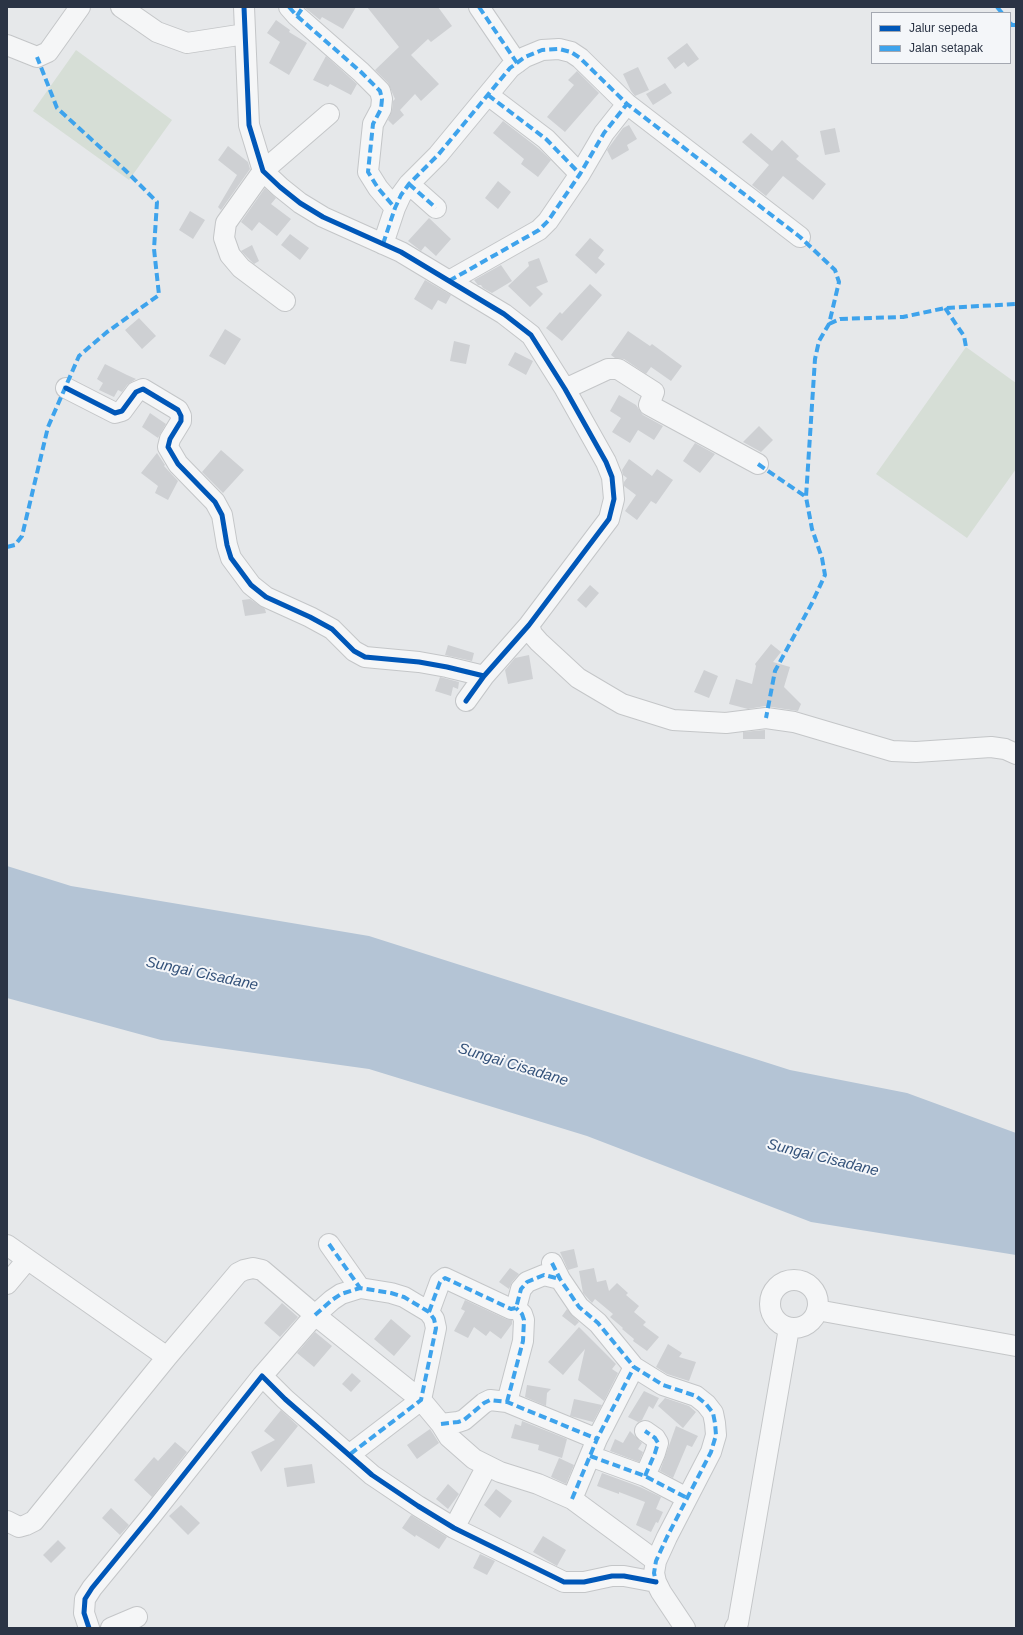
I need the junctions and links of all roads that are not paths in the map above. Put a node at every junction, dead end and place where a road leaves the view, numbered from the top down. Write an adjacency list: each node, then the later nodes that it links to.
1 (80, 7): 7 (street)
2 (121, 7): 6 (street)
3 (244, 7): 6 (street)
4 (479, 7): 8 (street)
5 (296, 10): 15 (street)
6 (245, 34): 12 (street)
7 (7, 45)
8 (517, 63): 9 (street); 10 (street)
9 (488, 95): 13 (street); 14 (street)
10 (627, 104): 13 (street); 17 (street)
11 (330, 114): 12 (street)
12 (263, 171): 18 (street); 20 (street)
13 (580, 174): 19 (street)
14 (409, 184): 15 (street); 16 (street)
15 (395, 208): 18 (street)
16 (436, 208)
17 (800, 237)
18 (383, 244): 19 (street)
19 (449, 281): 22 (street)
20 (285, 302)
21 (66, 388): 25 (street)
22 (564, 389): 23 (street); 24 (street)
23 (758, 464)
24 (529, 625): 25 (street); 27 (street)
25 (484, 676): 26 (street)
26 (466, 701)
27 (1016, 754)
28 (329, 1244): 32 (street)
29 (7, 1245): 30 (street)
30 (27, 1260): 31 (street); 39 (street)
31 (7, 1284)
32 (360, 1288): 35 (street); 36 (street)
33 (516, 1308): 35 (street); 40 (street); 43 (street)
34 (818, 1310): 37 (street); 37 (street); 38 (street)
35 (429, 1312): 42 (street)
36 (315, 1315): 39 (street); 41 (street); 42 (street)
37 (789, 1328): 60 (street)
38 (1016, 1346)
39 (167, 1357): 52 (street)
40 (634, 1367): 46 (street); 50 (street)
41 (262, 1376): 47 (street); 57 (street)
42 (421, 1400): 44 (street); 47 (street)
43 (507, 1402): 44 (street); 46 (street)
44 (440, 1424): 48 (street)
45 (645, 1431): 49 (street)
46 (593, 1448): 49 (street); 51 (street)
47 (349, 1455): 53 (street)
48 (487, 1466): 51 (street); 53 (street)
49 (645, 1476): 50 (street)
50 (687, 1498): 54 (street)
51 (572, 1499): 54 (street)
52 (7, 1521)
53 (454, 1528): 55 (street)
54 (656, 1561): 55 (street)
55 (656, 1582): 59 (street)
56 (137, 1617): 58 (street)
57 (89, 1628)
58 (111, 1628)
59 (685, 1628)
60 (735, 1628)

